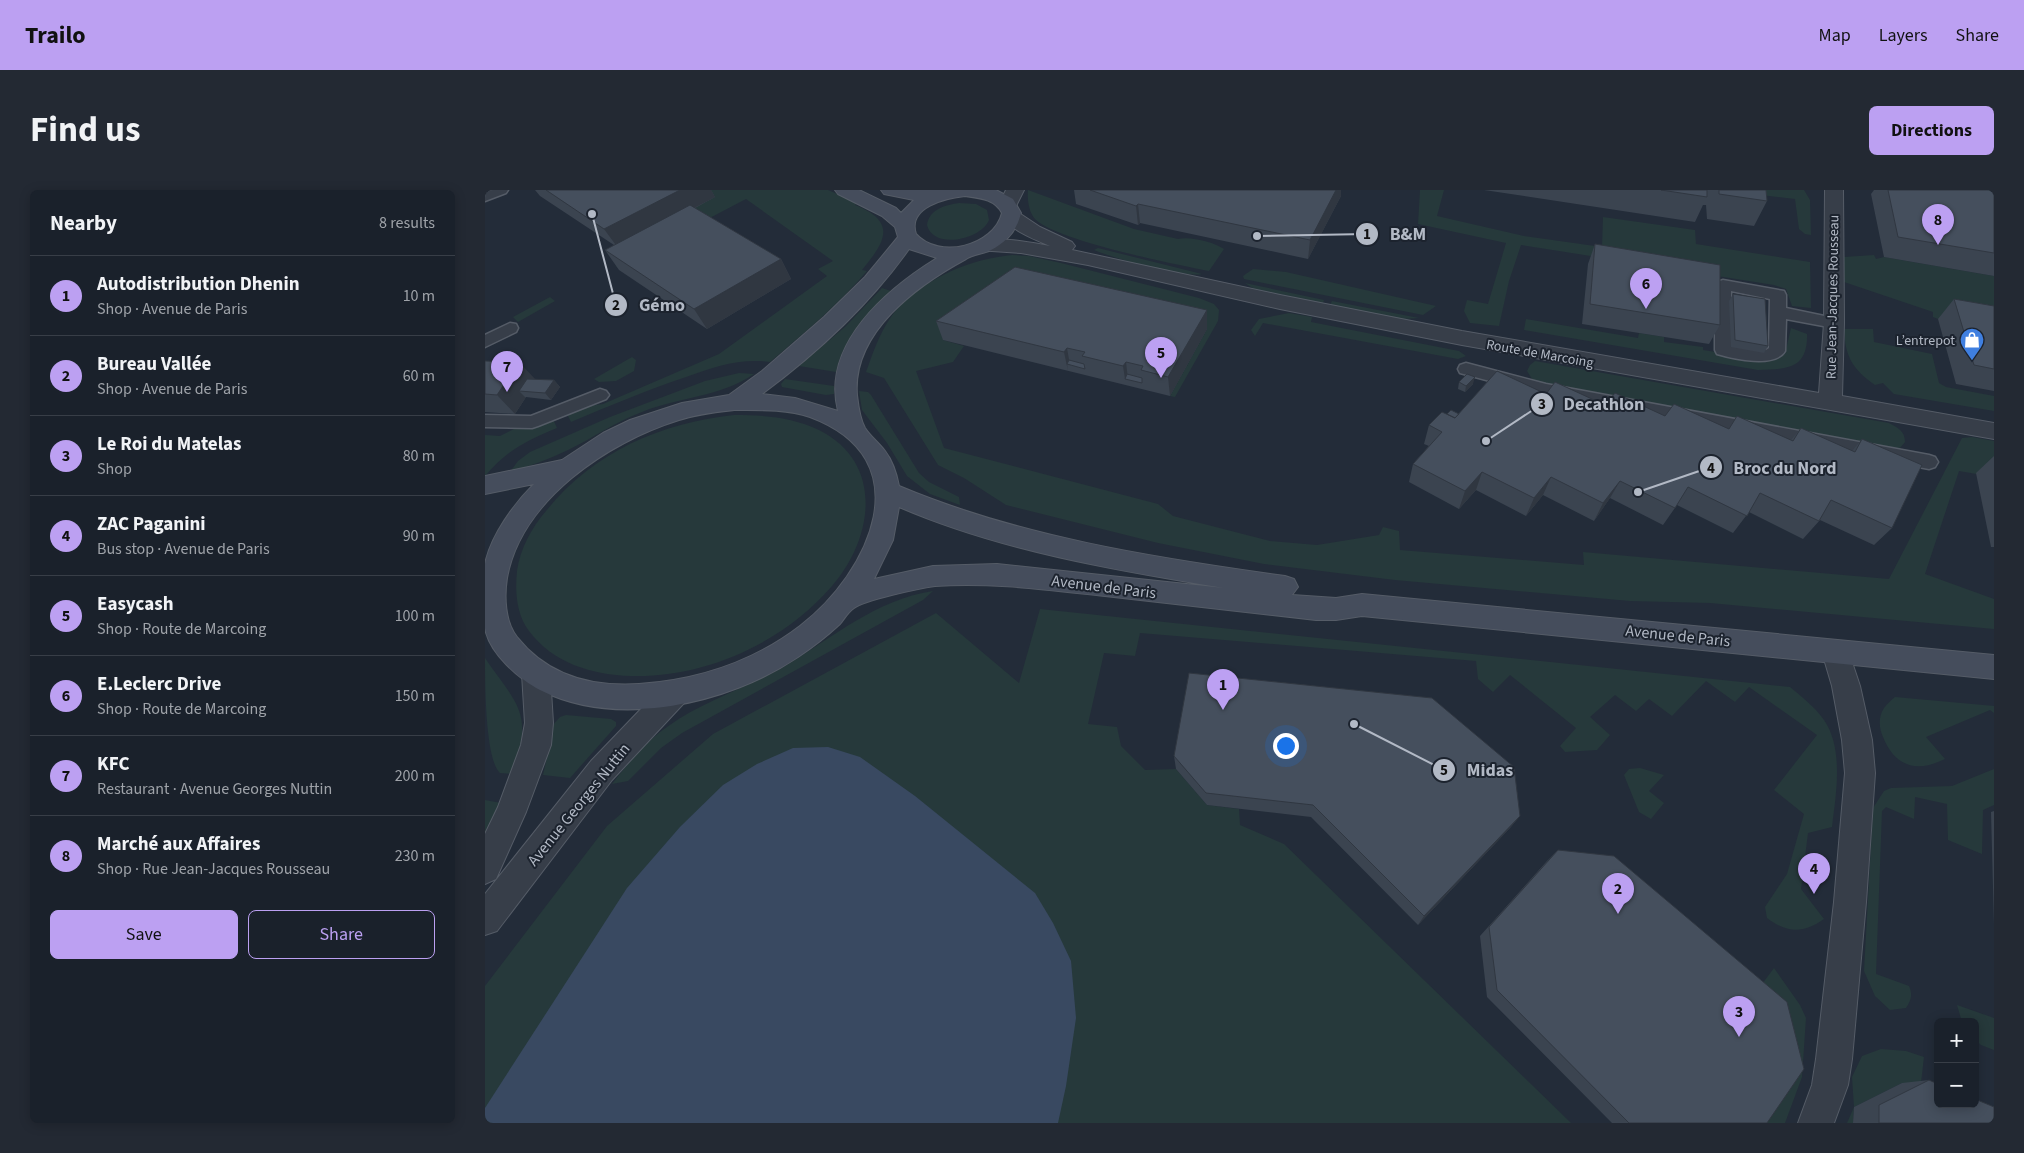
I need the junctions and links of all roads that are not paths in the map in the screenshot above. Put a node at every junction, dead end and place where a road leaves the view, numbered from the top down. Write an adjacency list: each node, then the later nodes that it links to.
1 (501, 190): 7 (lane)
2 (844, 190): 9 (main road)
3 (890, 190): 6 (main road)
4 (966, 190): 6 (main road); 8 (main road)
5 (1834, 190): 17 (street, Rue Jean-Jacques Rousseau)
6 (939, 195): 9 (main road)
7 (485, 197)
8 (1012, 204): 10 (main road); 12 (street, Route de Marcoing)
9 (906, 232): 11 (main road); 26 (main road)
10 (985, 246): 11 (main road); 12 (street, Route de Marcoing)
11 (963, 252): 30 (main road)
12 (1088, 259): 27 (street, Route de Marcoing)
13 (1723, 312): 14 (lane); 15 (lane); 19 (lane)
14 (1741, 316)
15 (1778, 317): 16 (lane); 17 (lane); 23 (lane)
16 (1760, 318)
17 (1834, 323): 27 (street, Rue Jean-Jacques Rousseau)
18 (510, 328): 22 (lane)
19 (1723, 333): 20 (lane); 23 (lane)
20 (1741, 336)
21 (1759, 339): 23 (lane)
22 (485, 342)
23 (1778, 342)
24 (1466, 369): 31 (lane)
25 (600, 395): 28 (lane)
26 (734, 402): 30 (main road); 32 (main road)
27 (1830, 403): 29 (street, Route de Marcoing)
28 (485, 421)
29 (1994, 431)
30 (855, 432): 34 (main road)
31 (1929, 462)
32 (568, 468): 33 (main road); 35 (main road)
33 (485, 485)
34 (888, 492): 36 (main road); 37 (main road, Avenue de Paris)
35 (489, 576): 40 (main road)
36 (847, 598): 37 (main road, Avenue de Paris); 41 (main road)
37 (1362, 605): 38 (main road, Avenue de Paris)
38 (1836, 652): 39 (main road, Avenue de Paris); 44 (street)
39 (1994, 667)
40 (536, 674): 41 (main road); 42 (street)
41 (675, 693): 43 (street, Avenue Georges Nuttin)
42 (485, 868)
43 (485, 919)
44 (1816, 1123)

